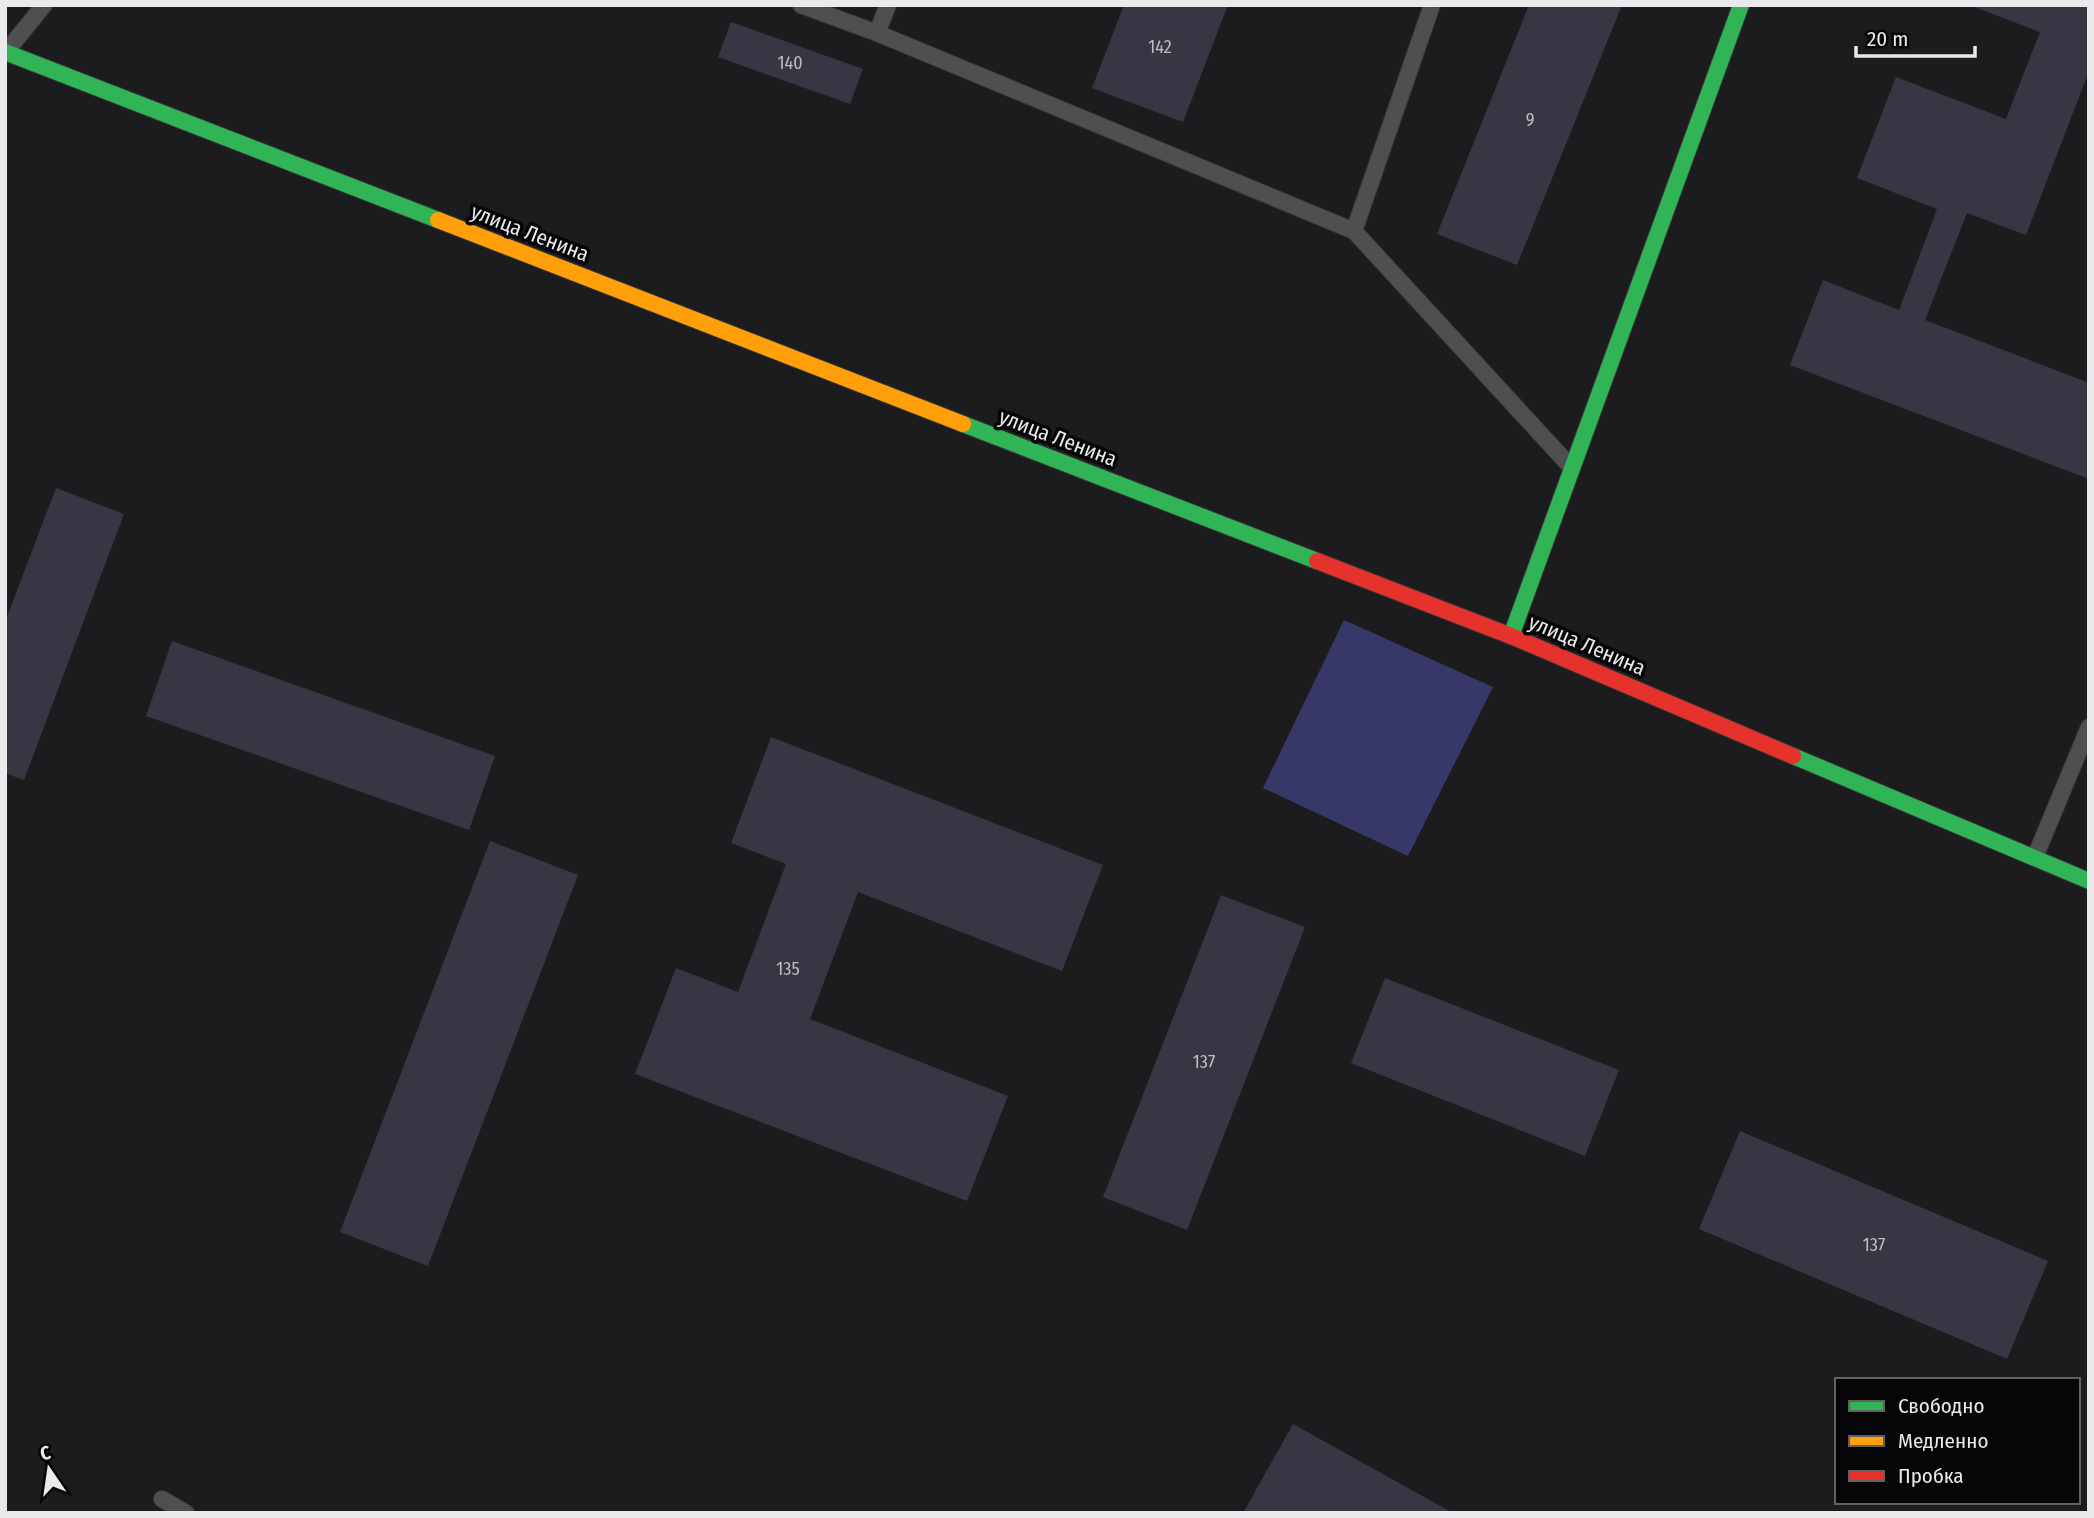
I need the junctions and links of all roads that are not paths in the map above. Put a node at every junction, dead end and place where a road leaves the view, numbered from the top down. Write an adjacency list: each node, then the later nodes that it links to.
1 (44, 5): 7 (lane)
2 (801, 5): 6 (lane)
3 (888, 5): 6 (lane)
4 (1432, 5): 8 (lane)
5 (1741, 5): 9 (main road)
6 (877, 33): 8 (lane)
7 (6, 52): 10 (main road, улица Ленина)
8 (1353, 231): 9 (lane)
9 (1570, 467): 10 (main road)
10 (1511, 635): 12 (main road, улица Ленина)
11 (2089, 727): 12 (lane)
12 (2035, 858): 13 (main road, улица Ленина)
13 (2089, 881)
14 (162, 1499): 15 (lane)
15 (186, 1513)

